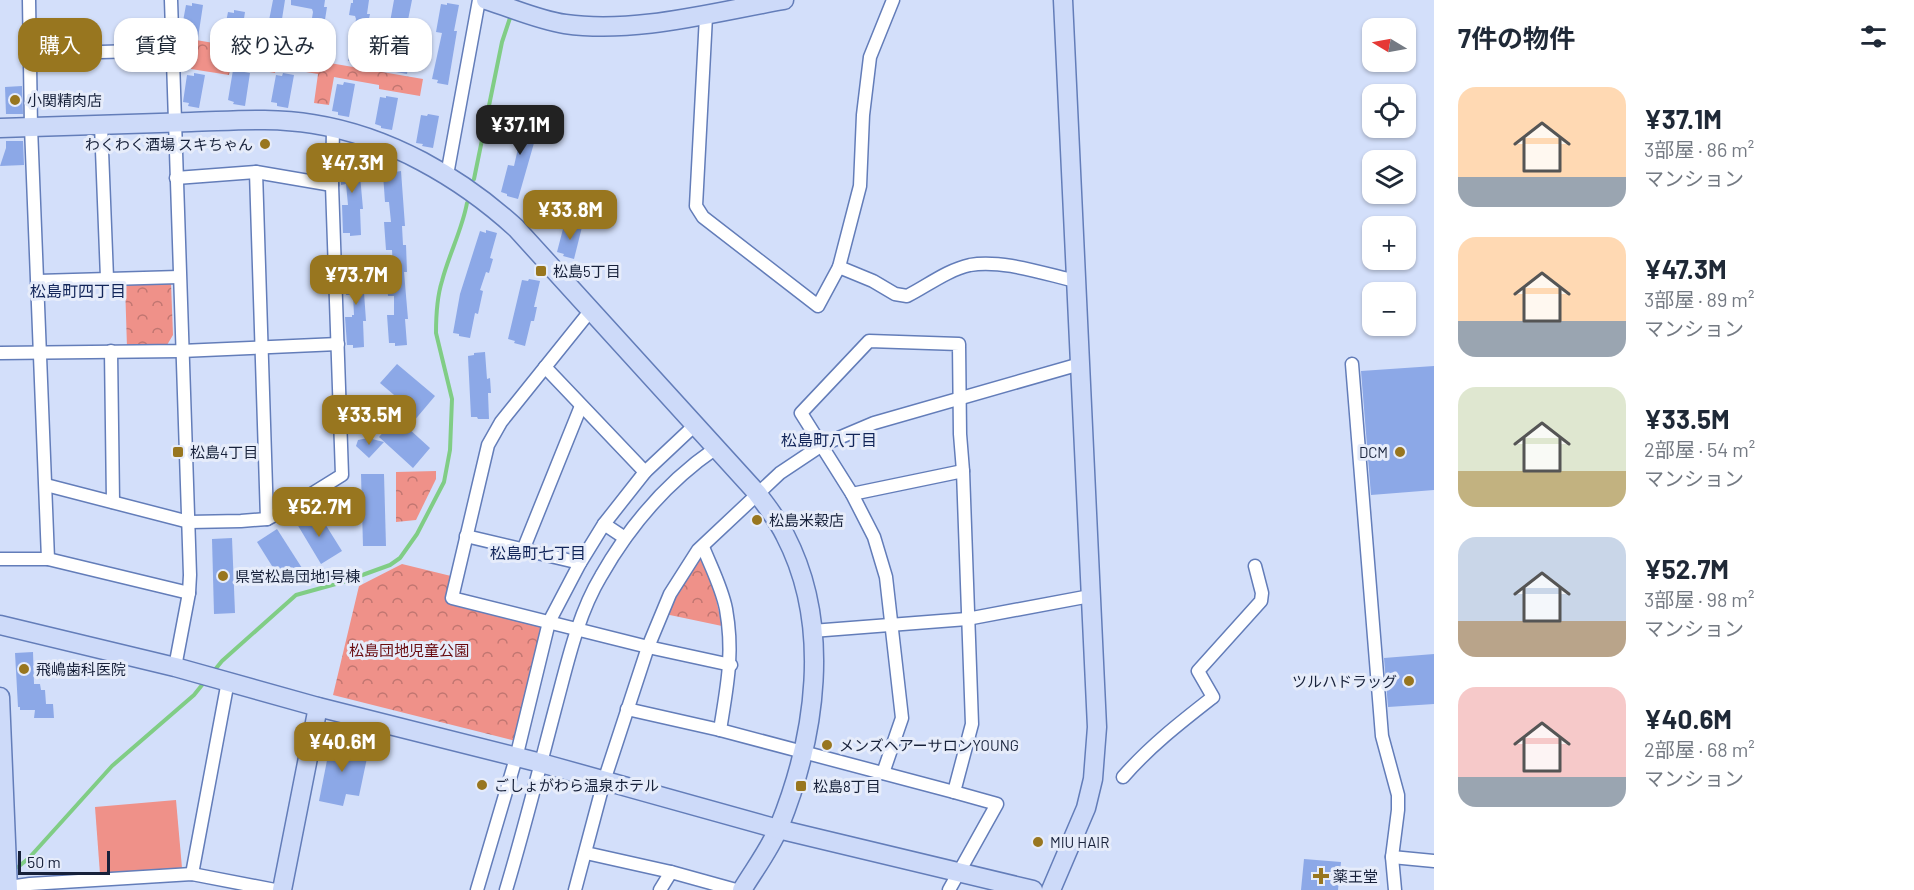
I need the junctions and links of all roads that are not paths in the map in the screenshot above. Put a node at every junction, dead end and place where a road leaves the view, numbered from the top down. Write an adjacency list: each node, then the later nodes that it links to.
1 (29, 0): 9 (street)
2 (171, 0): 10 (street)
3 (479, 0): 19 (street)
4 (486, 0): 8 (street)
5 (784, 0): 8 (street)
6 (893, 0): 22 (street)
7 (1063, 0): 26 (street)
8 (706, 16): 22 (street)
9 (29, 18)
10 (171, 18)
11 (30, 72): 15 (street)
12 (173, 72): 13 (street)
13 (174, 122): 14 (street); 17 (street); 20 (street)
14 (101, 125): 15 (street); 24 (street)
15 (31, 127): 16 (street); 25 (street)
16 (0, 128)
17 (333, 128): 19 (street); 21 (street)
18 (255, 172): 20 (street); 21 (street); 29 (street)
19 (447, 175): 27 (street)
20 (176, 178): 23 (street)
21 (332, 185): 28 (street)
22 (838, 267): 26 (street)
23 (179, 277): 24 (street); 31 (street)
24 (107, 278): 25 (street)
25 (38, 281): 32 (street)
26 (1076, 281): 34 (street)
27 (591, 310): 36 (street); 39 (street)
28 (338, 345): 29 (street); 48 (street)
29 (260, 349): 31 (street); 48 (street)
30 (111, 351): 31 (street); 32 (street); 47 (street)
31 (181, 351): 49 (street)
32 (40, 352): 33 (street); 44 (street)
33 (0, 353)
34 (1080, 364): 37 (street); 60 (street)
35 (1352, 364): 86 (street)
36 (545, 367): 38 (street); 51 (street)
37 (959, 399): 40 (street); 40 (street); 42 (street)
38 (581, 406): 43 (street); 54 (street)
39 (695, 425): 41 (street); 43 (street)
40 (822, 445): 45 (street); 46 (street)
41 (716, 448): 45 (street); 52 (street)
42 (963, 471): 46 (street); 61 (street)
43 (645, 472): 50 (street)
44 (46, 485): 47 (street); 56 (street)
45 (757, 493): 53 (street); 66 (street)
46 (852, 494): 64 (street)
47 (113, 502): 49 (street)
48 (267, 519): 49 (street)
49 (189, 522): 59 (street)
50 (604, 524): 52 (street); 57 (street)
51 (466, 536): 54 (street); 62 (street)
52 (625, 538): 65 (street)
53 (703, 547): 67 (street); 68 (street)
54 (523, 550): 57 (street)
55 (0, 559): 56 (street)
56 (48, 559): 59 (street)
57 (580, 563): 62 (street)
58 (1255, 566): 80 (street)
59 (189, 593): 69 (street)
60 (1090, 596): 61 (street); 102 (street)
61 (967, 619): 64 (street); 82 (street)
62 (549, 622): 65 (street); 77 (street)
63 (0, 624): 69 (street)
64 (893, 625): 66 (street); 79 (street)
65 (578, 629): 67 (street); 78 (street)
66 (812, 631): 76 (street)
67 (648, 647): 68 (street); 73 (street)
68 (730, 665): 75 (street)
69 (176, 667): 70 (street)
70 (224, 680): 72 (street); 90 (street)
71 (0, 697): 74 (street)
72 (318, 707): 77 (street); 93 (street)
73 (627, 709): 75 (street); 81 (street)
74 (1, 728): 83 (street)
75 (720, 730): 76 (street)
76 (803, 752): 79 (street); 84 (street)
77 (516, 758): 78 (street); 94 (street)
78 (541, 764): 81 (street); 95 (street)
79 (883, 773): 82 (street)
80 (1123, 777)
81 (604, 781): 84 (street); 85 (street)
82 (954, 792): 89 (street)
83 (2, 807): 91 (street)
84 (778, 829): 89 (street); 99 (street)
85 (586, 853): 88 (street); 96 (street)
86 (1392, 857): 87 (street); 103 (street)
87 (1434, 861)
88 (671, 872): 97 (street); 98 (street)
89 (959, 873): 100 (street); 101 (street)
90 (192, 874): 91 (street); 92 (street)
91 (6, 887)
92 (275, 890)
93 (282, 890)
94 (477, 890)
95 (506, 890)
96 (575, 890)
97 (660, 890)
98 (736, 890)
99 (742, 890)
100 (949, 890)
101 (1033, 890)
102 (1051, 890)
103 (1395, 890)

